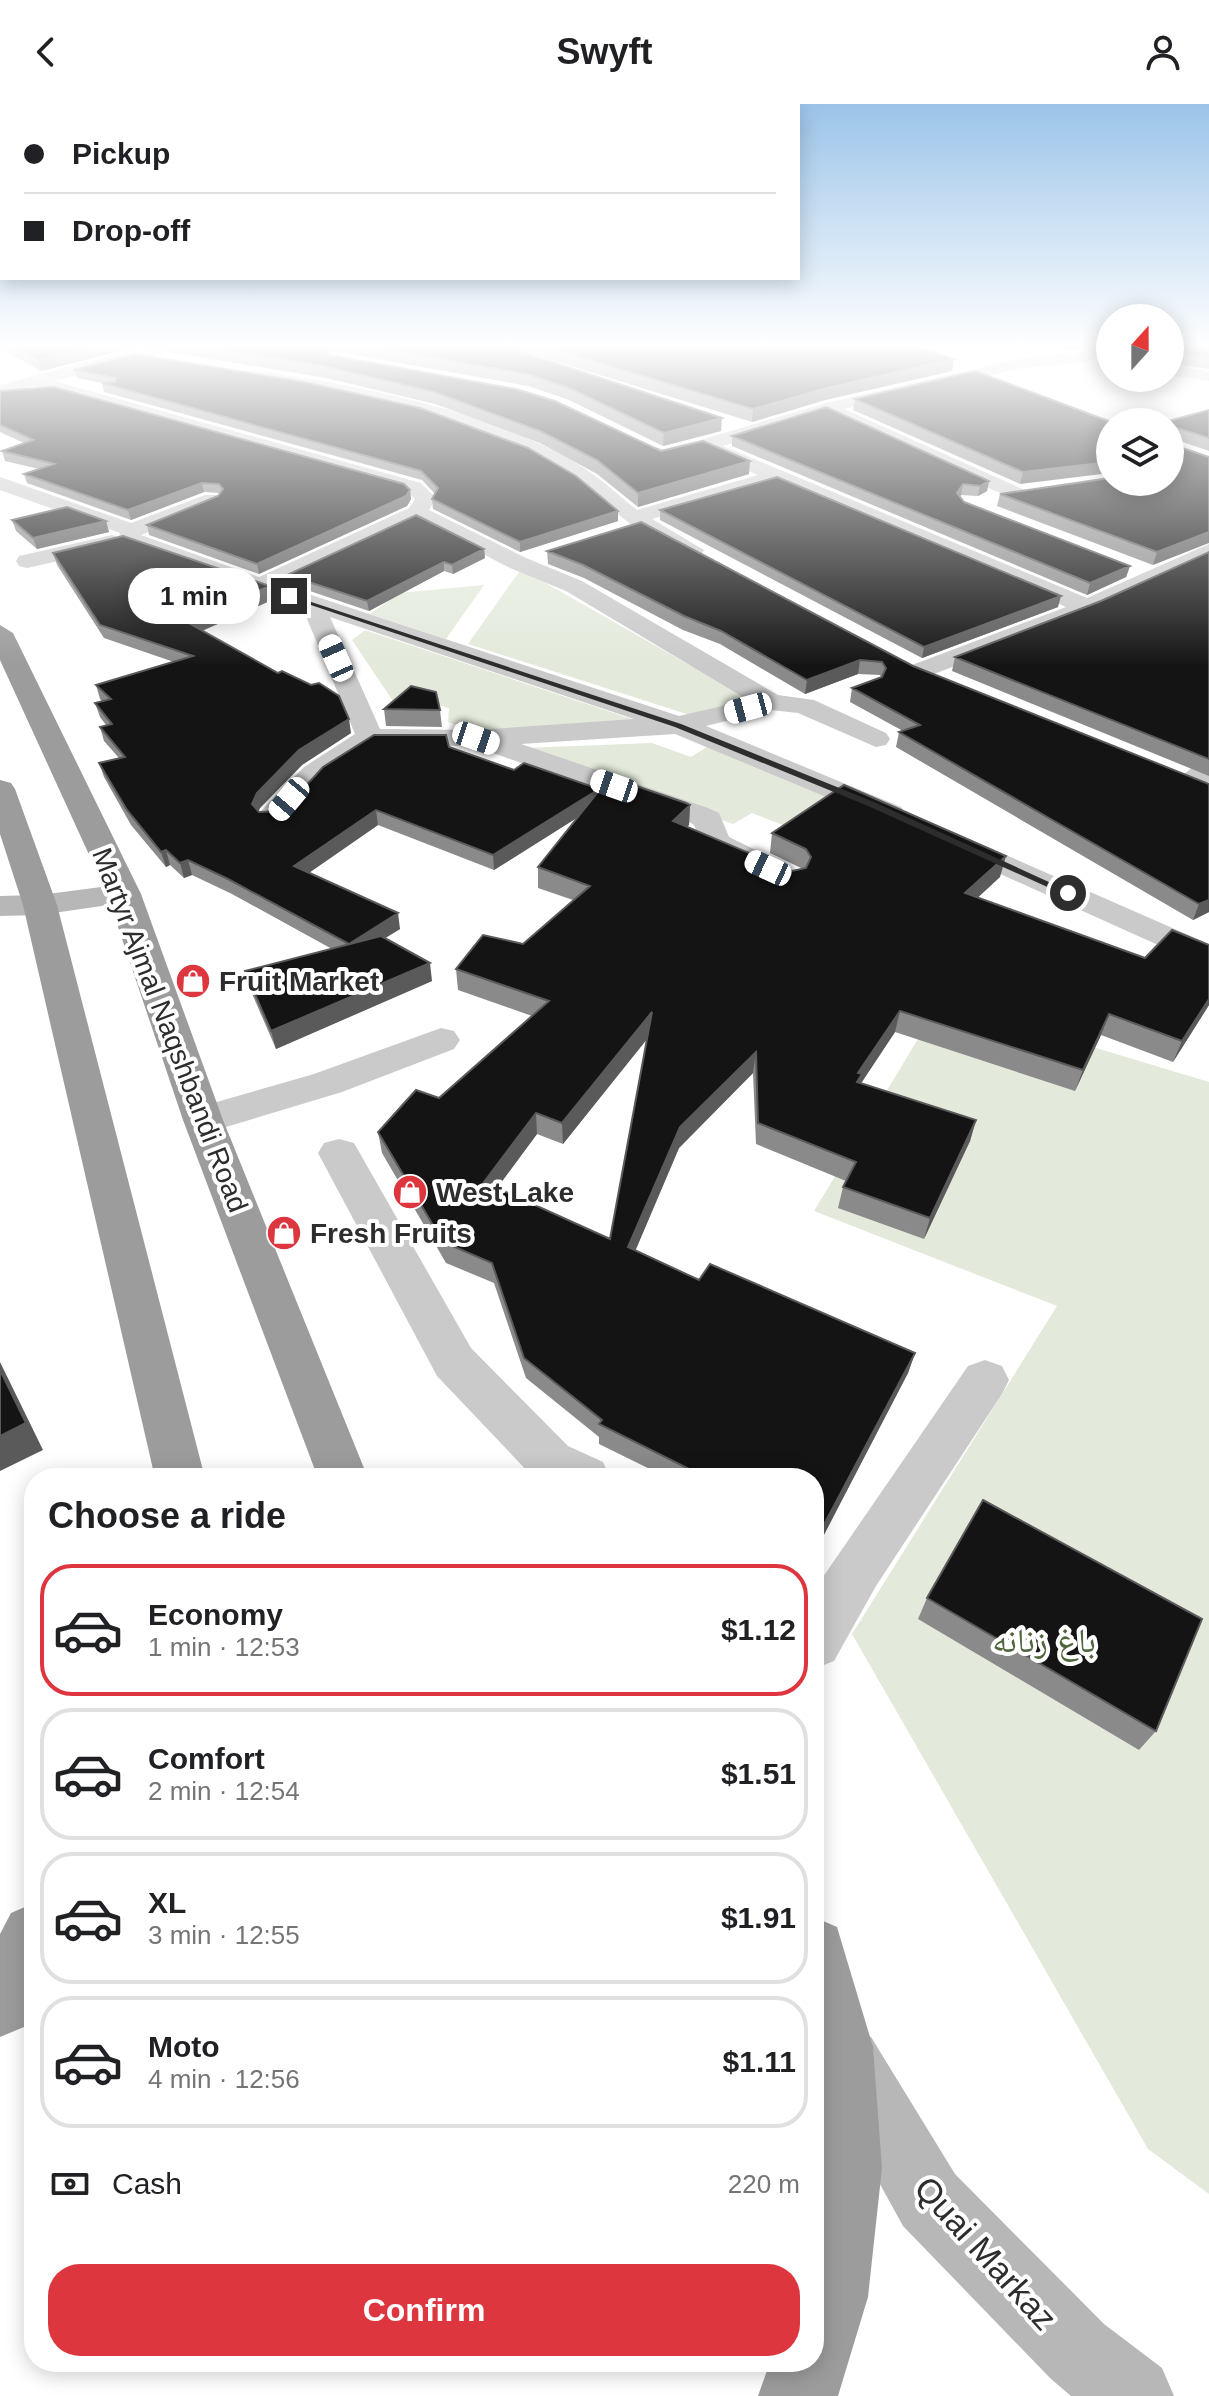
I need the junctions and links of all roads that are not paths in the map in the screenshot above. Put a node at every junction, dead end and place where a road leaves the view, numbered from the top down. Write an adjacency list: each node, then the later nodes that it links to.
1 (289, 452): 13 (street)
2 (535, 452): 14 (street)
3 (655, 452): 4 (street)
4 (674, 452)
5 (722, 452): 7 (street)
6 (924, 452): 10 (street)
7 (780, 475): 14 (street); 25 (street)
8 (0, 483): 15 (street)
9 (1047, 491): 10 (street)
10 (1020, 495): 12 (street)
11 (212, 499): 15 (street)
12 (975, 499)
13 (417, 512): 20 (street); 23 (street)
14 (631, 524): 18 (street)
15 (130, 534): 19 (street); 23 (street)
16 (1209, 551): 22 (street)
17 (546, 554): 20 (street)
18 (713, 560)
19 (27, 561)
20 (518, 563): 29 (street)
21 (1125, 565): 22 (street)
22 (1153, 576): 25 (street)
23 (262, 585): 24 (street)
24 (313, 605): 31 (street); 32 (street)
25 (1087, 607): 27 (street)
26 (0, 633): 38 (highway, Martyr Ajmal Naqshbandi Road)
27 (949, 683)
28 (842, 692): 30 (street)
29 (771, 702): 30 (street); 31 (street)
30 (804, 706): 34 (street)
31 (678, 725): 33 (street); 41 (street)
32 (370, 737): 33 (street); 36 (street)
33 (476, 738): 37 (street)
34 (876, 739)
35 (0, 789): 39 (highway)
36 (273, 817)
37 (790, 879)
38 (124, 894): 39 (main road); 43 (highway, Martyr Ajmal Naqshbandi Road)
39 (40, 905): 40 (main road); 46 (highway)
40 (0, 906)
41 (1209, 957)
42 (441, 1040): 43 (street)
43 (203, 1120): 47 (highway, Martyr Ajmal Naqshbandi Road)
44 (339, 1153): 48 (street)
45 (985, 1380): 49 (street)
46 (178, 1468)
47 (339, 1468)
48 (564, 1468)
49 (824, 1625)
50 (24, 1956): 52 (highway)
51 (824, 1989): 53 (highway)
52 (0, 2003)
53 (839, 2047): 54 (highway); 57 (main road, Quai Markaz)
54 (824, 2316)
55 (806, 2372): 56 (highway)
56 (798, 2396)
57 (1134, 2396)

